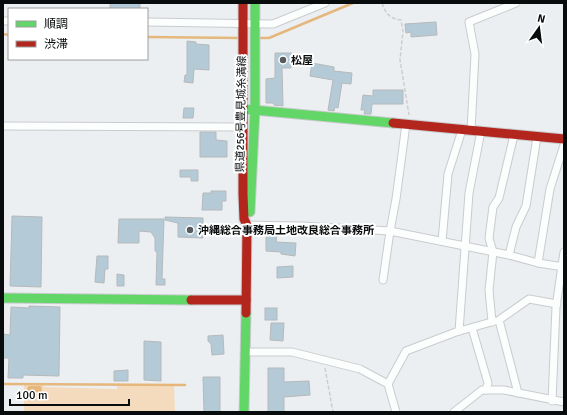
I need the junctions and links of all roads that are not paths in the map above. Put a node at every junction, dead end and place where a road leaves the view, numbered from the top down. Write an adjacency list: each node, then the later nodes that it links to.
1 (243, 3): 6 (main road, 県道256号豊見城糸満線)
2 (255, 3): 7 (main road, 県道256号豊見城糸満線)
3 (325, 3): 7 (street)
4 (516, 3): 13 (street)
5 (148, 22): 6 (street)
6 (243, 25): 7 (street); 8 (main road, 県道256号豊見城糸満線)
7 (255, 25): 9 (main road, 県道256号豊見城糸満線)
8 (243, 109): 9 (main road); 12 (main road, 県道256号豊見城糸満線)
9 (255, 110): 10 (main road); 19 (main road, 県道256号豊見城糸満線)
10 (408, 125): 13 (main road); 20 (street)
11 (3, 126): 12 (street)
12 (243, 127): 19 (main road, 県道256号豊見城糸満線)
13 (466, 130): 14 (main road); 21 (street)
14 (481, 131): 15 (main road); 22 (street)
15 (514, 135): 16 (main road); 23 (street)
16 (537, 137): 17 (main road); 25 (street)
17 (564, 139)
18 (564, 145): 26 (street)
19 (247, 226): 20 (street); 30 (main road, 県道256号豊見城糸満線)
20 (390, 231): 21 (street); 28 (street)
21 (442, 241): 22 (street)
22 (466, 246): 23 (street); 34 (street)
23 (493, 252): 25 (street); 32 (street)
24 (564, 252): 27 (street)
25 (509, 255): 26 (street)
26 (538, 263): 27 (street)
27 (563, 267): 31 (street)
28 (383, 280)
29 (3, 298): 30 (main road)
30 (246, 300): 35 (main road, 県道256号豊見城糸満線)
31 (557, 304): 32 (street); 39 (street)
32 (496, 321): 33 (street); 38 (street)
33 (472, 328): 34 (street); 37 (street)
34 (459, 331): 36 (street)
35 (245, 352): 36 (street); 41 (main road, 県道256号豊見城糸満線)
36 (388, 384): 42 (street)
37 (486, 390): 38 (street); 43 (street)
38 (518, 393): 39 (street)
39 (552, 401): 40 (street)
40 (564, 402)
41 (244, 412)
42 (396, 412)
43 (454, 412)

